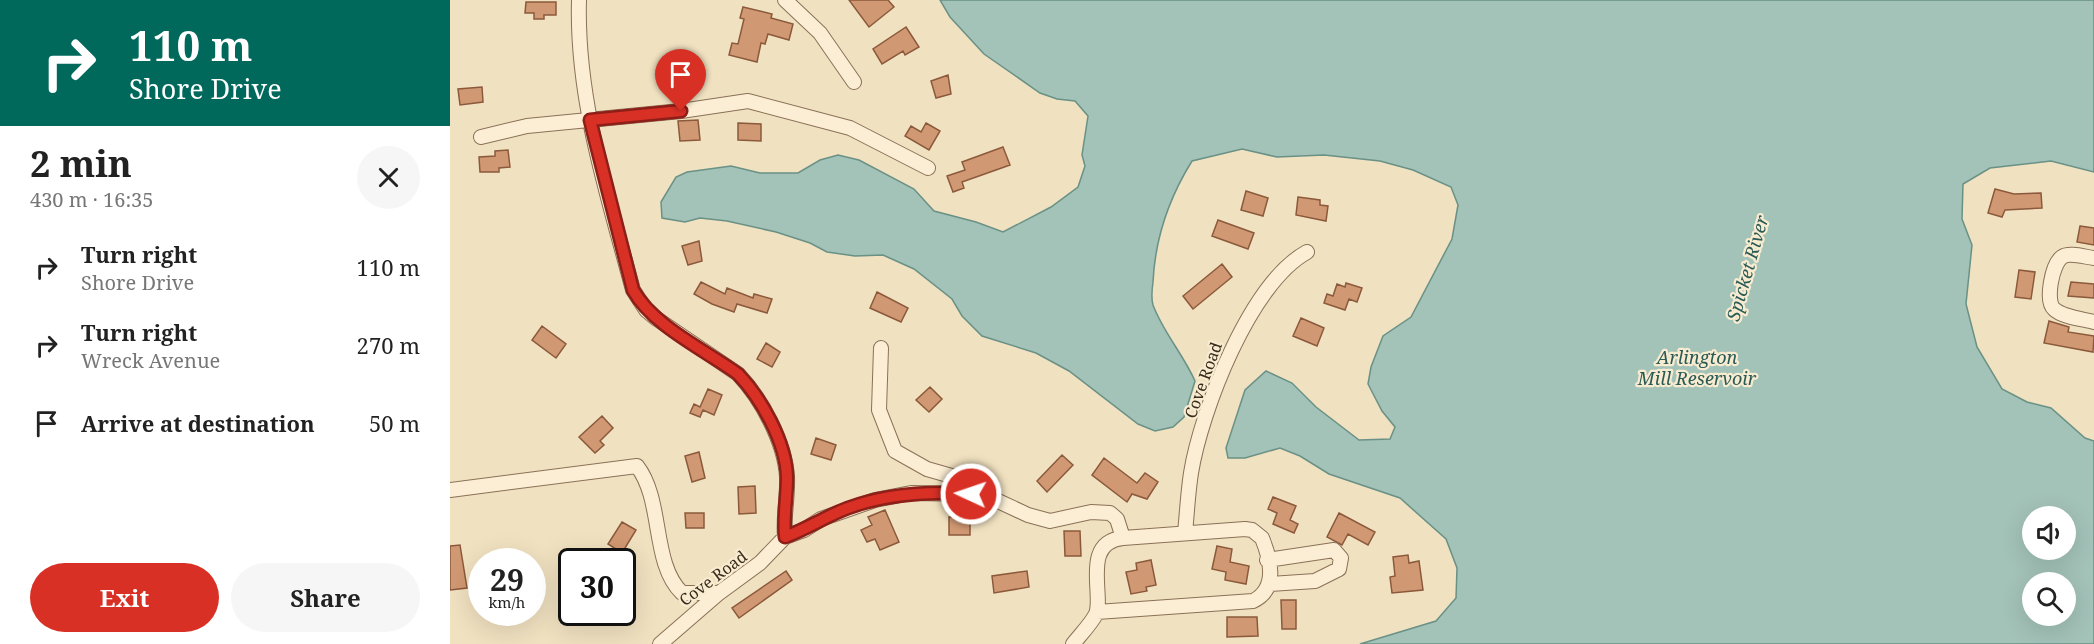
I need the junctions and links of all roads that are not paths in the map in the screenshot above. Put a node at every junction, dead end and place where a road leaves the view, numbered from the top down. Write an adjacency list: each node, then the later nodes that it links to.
1 (579, 0): 4 (street)
2 (785, 0): 3 (street)
3 (854, 82)
4 (590, 120): 5 (street); 6 (street); 14 (street)
5 (481, 137)
6 (928, 168)
7 (1302, 255): 13 (street, Cove Road)
8 (2094, 258): 9 (street)
9 (2094, 322)
10 (881, 348): 12 (street)
11 (450, 490): 18 (street)
12 (984, 496): 14 (street, Cove Road); 15 (street, Cove Road)
13 (1185, 533): 15 (street); 16 (street)
14 (785, 537): 18 (street, Cove Road)
15 (1123, 538): 19 (street)
16 (1267, 560): 17 (street); 17 (street)
17 (1270, 584): 19 (street)
18 (719, 593): 20 (street, Cove Road)
19 (1097, 612): 21 (street)
20 (660, 644)
21 (1073, 644)

